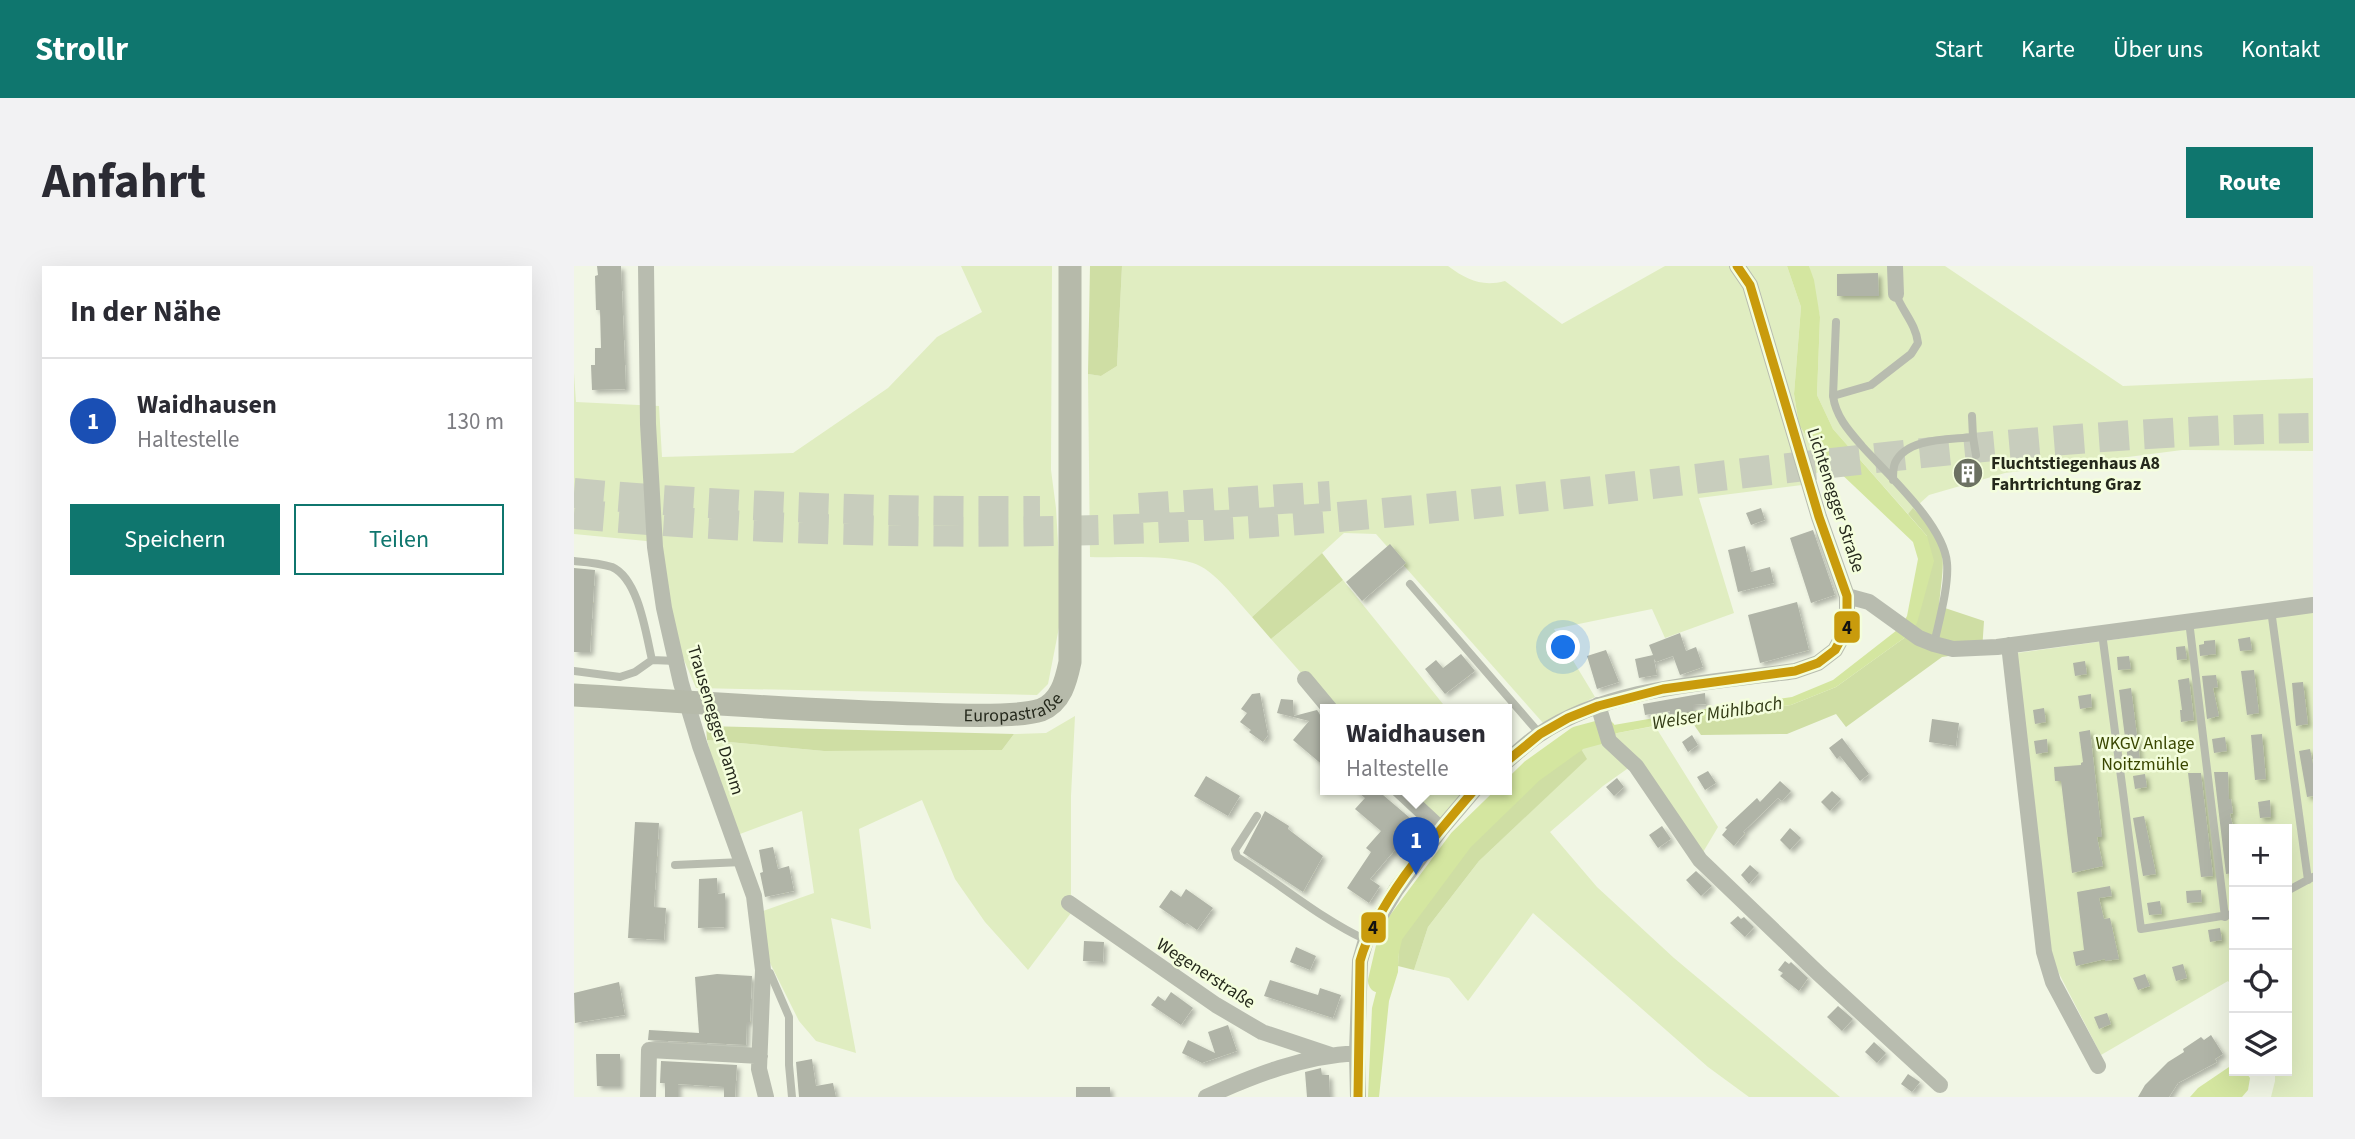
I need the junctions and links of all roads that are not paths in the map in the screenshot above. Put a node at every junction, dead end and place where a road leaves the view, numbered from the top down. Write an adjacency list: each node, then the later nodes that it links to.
1 (646, 266): 22 (street, Trausenegger Damm)
2 (1070, 266): 26 (street, Europastraße)
3 (1737, 266): 14 (street, Lichtenegger Straße)
4 (1895, 266): 5 (street)
5 (1896, 293): 7 (lane)
6 (1836, 323): 7 (lane)
7 (1833, 396): 11 (lane)
8 (1972, 416): 9 (lane)
9 (1973, 437): 10 (lane); 11 (lane)
10 (1976, 455)
11 (1893, 480): 19 (lane)
12 (574, 561): 21 (lane)
13 (1410, 584): 29 (lane)
14 (1847, 596): 19 (street); 28 (street, Lichtenegger Straße)
15 (2313, 605): 16 (street)
16 (2271, 610): 17 (street); 37 (lane)
17 (2189, 621): 18 (street); 41 (lane)
18 (2102, 633): 20 (street); 41 (lane)
19 (1926, 641): 20 (street)
20 (2010, 645): 47 (street)
21 (652, 660): 22 (lane); 23 (lane)
22 (676, 661): 26 (street, Trausenegger Damm)
23 (574, 671)
24 (1306, 679): 27 (street)
25 (574, 695): 26 (street, Europastraße)
26 (687, 702): 35 (street, Trausenegger Damm)
27 (1326, 704)
28 (1600, 712): 29 (street, Lichtenegger Straße); 48 (street)
29 (1540, 734): 30 (street, Lichtenegger Straße)
30 (1512, 757)
31 (1404, 795): 34 (street)
32 (1470, 795): 34 (street)
33 (1256, 816): 42 (lane)
34 (1441, 829): 42 (street)
35 (743, 862): 36 (lane); 43 (street, Trausenegger Damm)
36 (675, 865)
37 (2310, 878): 38 (lane)
38 (2292, 888)
39 (1069, 903): 45 (street, Wegenerstraße)
40 (2229, 916): 41 (lane)
41 (2224, 917)
42 (1366, 940): 44 (street)
43 (762, 970): 46 (street, Trausenegger Damm); 51 (lane)
44 (1357, 1053): 45 (street); 53 (street)
45 (1331, 1055): 52 (street)
46 (760, 1056): 49 (street); 50 (street, Trausenegger Damm)
47 (2098, 1066)
48 (1940, 1085)
49 (648, 1097)
50 (766, 1097)
51 (792, 1097)
52 (1206, 1097)
53 (1358, 1097)

